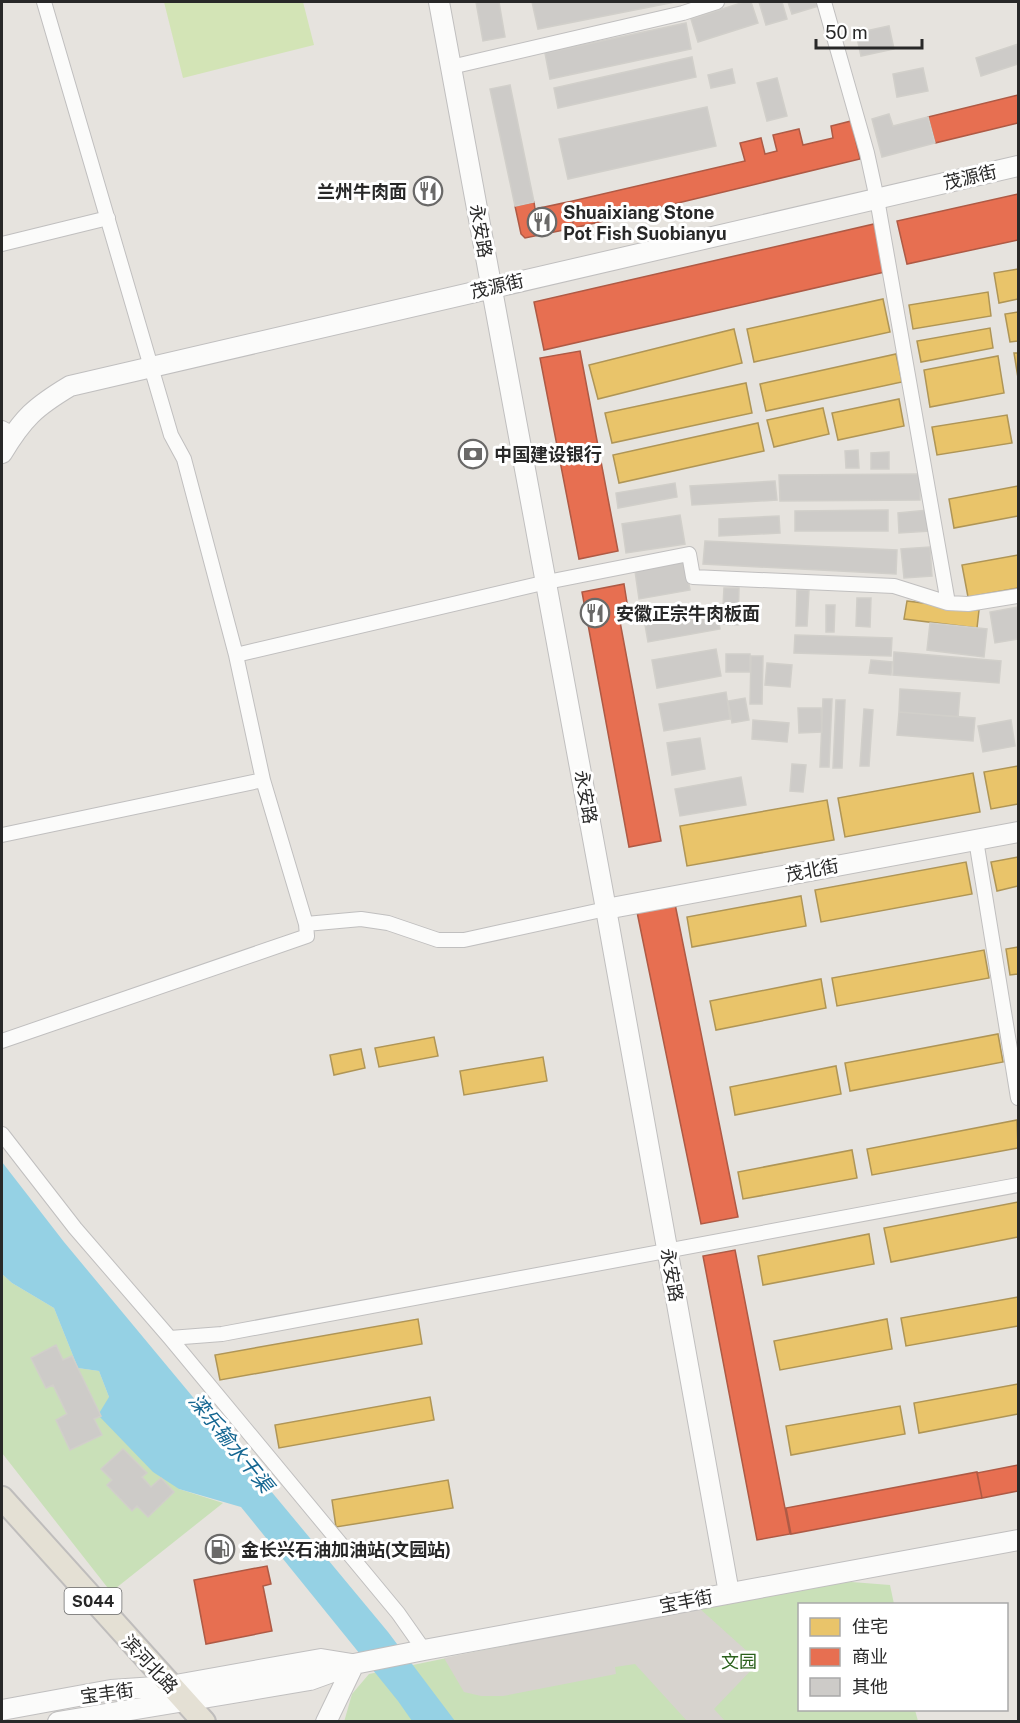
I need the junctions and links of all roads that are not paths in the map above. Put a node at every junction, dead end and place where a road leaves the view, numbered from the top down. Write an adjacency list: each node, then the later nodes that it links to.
1 (44, 2): 8 (street)
2 (439, 2): 5 (street, 永安路)
3 (717, 2): 5 (street)
4 (824, 2): 7 (street)
5 (451, 67): 10 (street, 永安路)
6 (1018, 166): 7 (street, 茂源街)
7 (877, 199): 10 (street, 茂源街); 16 (street)
8 (108, 218): 9 (street); 11 (street)
9 (2, 244)
10 (491, 288): 11 (street, 茂源街); 14 (street, 永安路)
11 (151, 365): 12 (street, 茂源街); 17 (street)
12 (7, 431): 13 (street, 茂源街)
13 (2, 453)
14 (547, 582): 16 (street); 17 (street); 22 (street, 永安路)
15 (1018, 596): 16 (street)
16 (948, 603)
17 (236, 655): 18 (street)
18 (263, 780): 20 (street); 23 (street)
19 (1018, 832): 21 (street, 茂北街)
20 (2, 835)
21 (976, 840): 22 (street, 茂北街); 25 (street)
22 (606, 909): 23 (street); 29 (street, 永安路)
23 (306, 924): 24 (street)
24 (2, 1041)
25 (1016, 1073): 26 (street)
26 (1018, 1098)
27 (2, 1134): 30 (street)
28 (1018, 1185): 29 (street)
29 (668, 1252): 30 (street); 33 (street, 永安路)
30 (170, 1338): 34 (street)
31 (2, 1498): 36 (main road, 滨河北路 / S044)
32 (1018, 1540): 33 (street, 宝丰街)
33 (729, 1593): 34 (street, 宝丰街)
34 (424, 1650): 35 (street, 宝丰街)
35 (354, 1664): 36 (street, 宝丰街); 40 (street)
36 (178, 1694): 37 (street, 宝丰街); 38 (street, 宝丰街); 39 (main road, 滨河北路 / S044)
37 (2, 1710)
38 (58, 1722)
39 (204, 1722)
40 (326, 1722)

